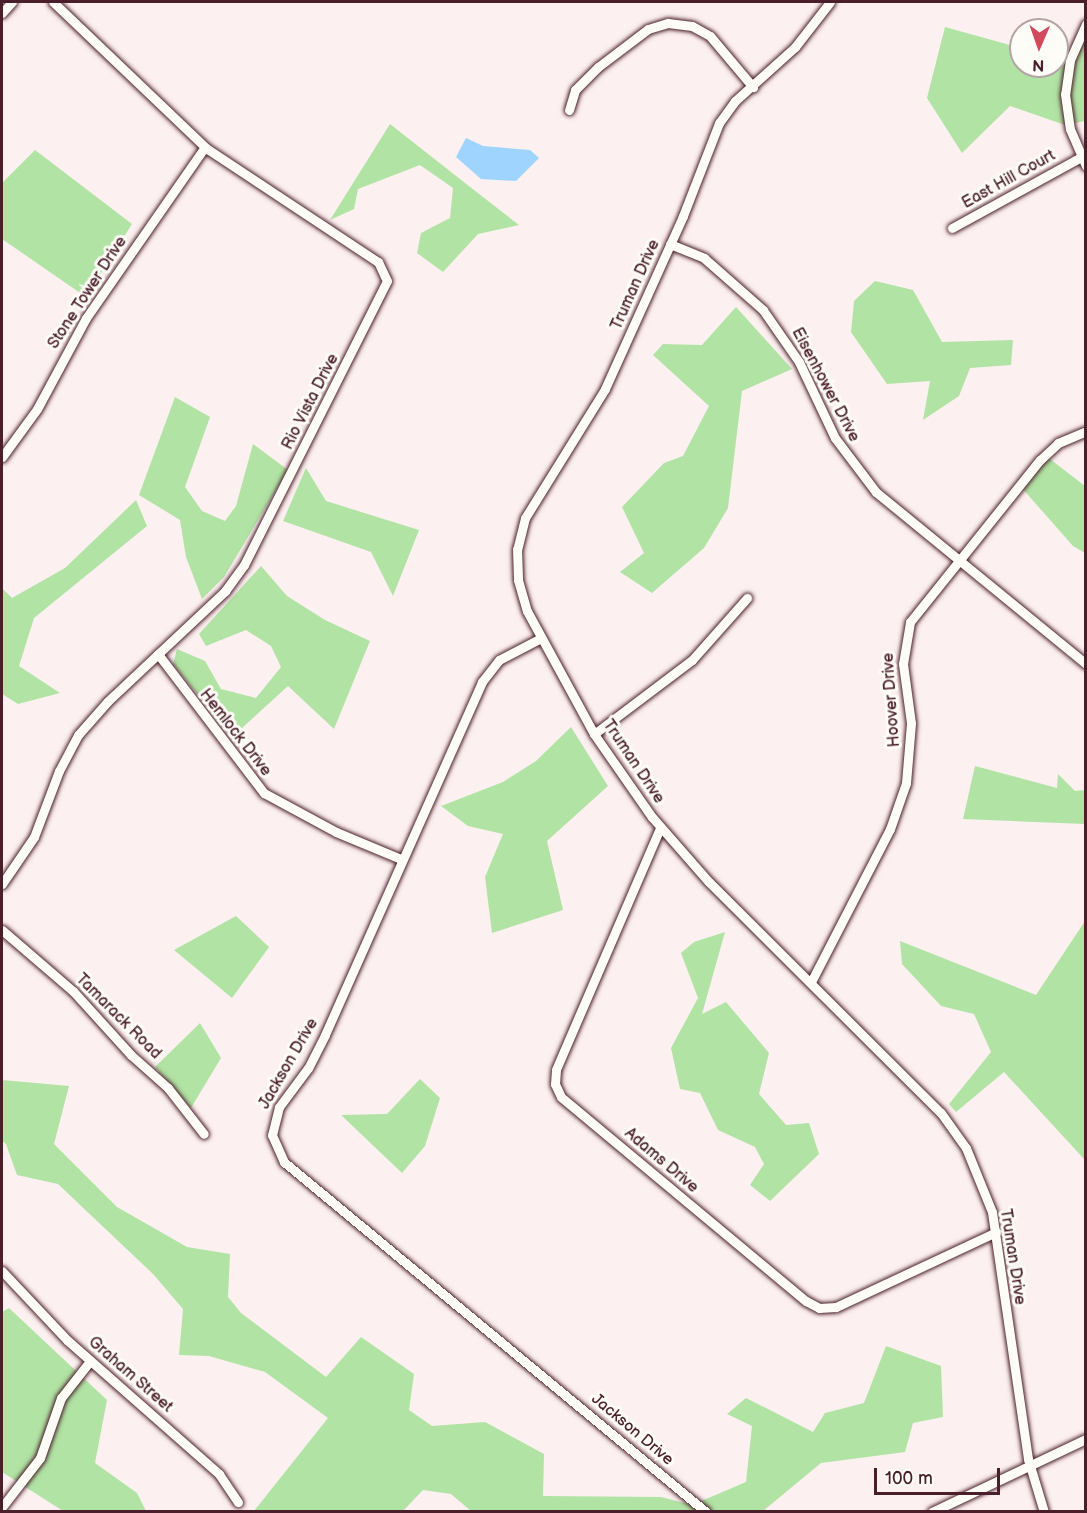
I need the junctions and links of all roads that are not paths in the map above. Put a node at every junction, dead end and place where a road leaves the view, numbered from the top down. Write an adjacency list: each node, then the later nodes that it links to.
1 (12, 2): 4 (street)
2 (53, 2): 8 (street, Rio Vista Drive)
3 (830, 2): 6 (street, Truman Drive)
4 (2, 13)
5 (1086, 24): 9 (street)
6 (753, 87): 7 (street); 11 (street, Truman Drive)
7 (569, 110)
8 (205, 147): 13 (street, Stone Tower Drive); 18 (street, Rio Vista Drive)
9 (1083, 162): 10 (street, East Hill Court)
10 (952, 228)
11 (670, 244): 15 (street, Eisenhower Drive); 17 (street, Truman Drive)
12 (1086, 431): 15 (street, Hoover Drive)
13 (5, 445): 14 (street, Stone Tower Drive)
14 (2, 458)
15 (959, 559): 19 (street, Eisenhower Drive); 25 (street, Hoover Drive)
16 (747, 598): 20 (street)
17 (542, 638): 20 (street, Truman Drive); 22 (street, Jackson Drive)
18 (158, 654): 22 (street, Hemlock Drive); 23 (street, Rio Vista Drive)
19 (1086, 664)
20 (594, 734): 21 (street, Truman Drive)
21 (660, 828): 25 (street, Truman Drive); 27 (street, Adams Drive)
22 (401, 859): 34 (street, Jackson Drive)
23 (2, 884)
24 (2, 930): 26 (street, Tamarack Road)
25 (812, 982): 27 (street, Truman Drive)
26 (204, 1134)
27 (996, 1232): 31 (street, Truman Drive)
28 (2, 1271): 29 (street, Graham Street)
29 (90, 1361): 32 (street, Graham Street); 33 (street)
30 (1086, 1439): 31 (street)
31 (1029, 1467): 35 (street); 36 (street, Truman Drive)
32 (238, 1502)
33 (2, 1507)
34 (706, 1512)
35 (932, 1512)
36 (1044, 1512)

